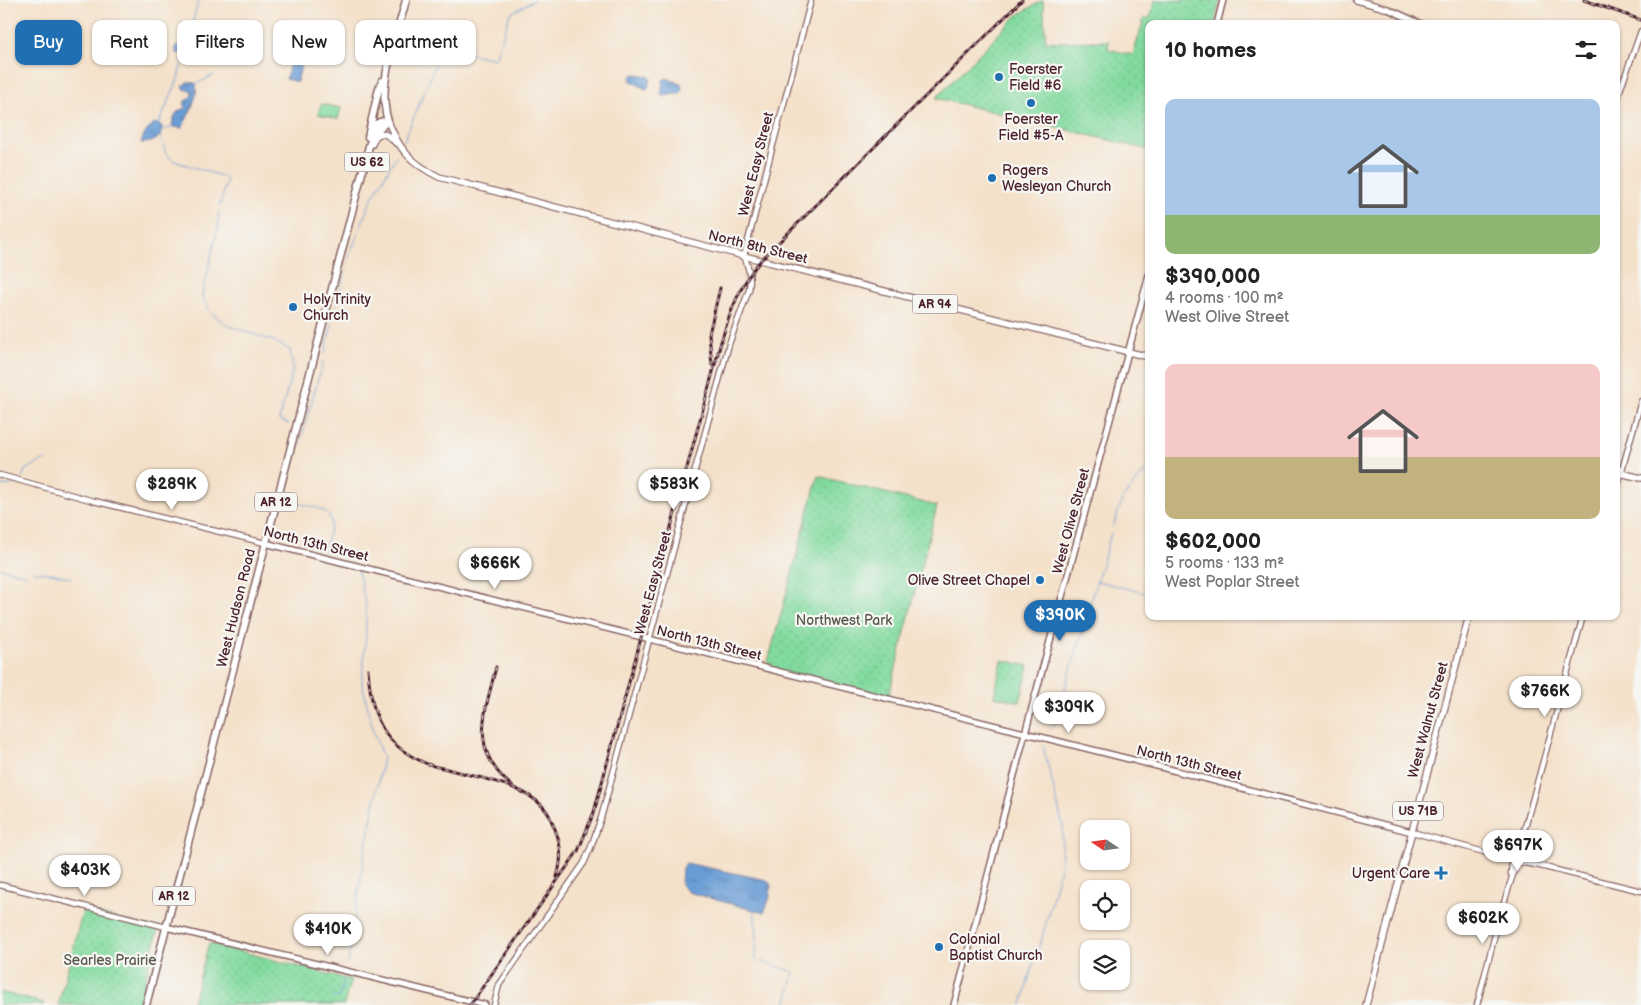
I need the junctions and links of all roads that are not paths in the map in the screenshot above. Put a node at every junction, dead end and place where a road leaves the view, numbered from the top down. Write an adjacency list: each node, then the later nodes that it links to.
1 (406, 0): 10 (highway)
2 (811, 0): 16 (street, West Easy Street)
3 (1224, 0): 6 (main road)
4 (1356, 0): 5 (main road)
5 (1371, 2): 7 (main road)
6 (1218, 20)
7 (1412, 20)
8 (1641, 31): 9 (street)
9 (1639, 43): 11 (street)
10 (386, 74): 12 (highway); 13 (highway, West Hudson Road)
11 (1620, 90)
12 (388, 121): 13 (highway); 14 (main road, North 8th Street / AR 94); 15 (highway, West Hudson Road / US 62)
13 (369, 133): 15 (highway, West Hudson Road / US 62)
14 (400, 146): 15 (main road, West Hudson Road / US 62); 16 (main road, North 8th Street / AR 94)
15 (350, 216): 25 (highway, West Hudson Road / AR 12)
16 (744, 256): 18 (main road, North 8th Street / AR 94); 28 (street, West Easy Street)
17 (1145, 290): 18 (main road, West Olive Street)
18 (1128, 352): 19 (main road, North 8th Street / AR 94); 29 (main road, West Olive Street)
19 (1145, 356)
20 (1641, 401): 21 (street)
21 (1620, 470)
22 (1620, 473): 24 (main road)
23 (0, 475): 25 (street, North 13th Street)
24 (1641, 478)
25 (265, 543): 28 (main road, North 13th Street); 34 (highway, West Hudson Road / AR 12)
26 (1469, 620): 30 (main road, West Walnut Street / US 71B)
27 (1582, 620): 31 (street)
28 (649, 639): 29 (main road, North 13th Street); 37 (street, West Easy Street)
29 (1025, 733): 30 (main road, North 13th Street); 38 (main road, West Olive Street)
30 (1412, 832): 31 (street); 39 (main road, West Walnut Street / US 71B)
31 (1516, 859): 33 (street); 40 (street)
32 (0, 885): 34 (street)
33 (1641, 891)
34 (166, 927): 35 (highway, West Hudson Road / AR 12); 36 (main road)
35 (146, 1005)
36 (485, 1005)
37 (494, 1005)
38 (954, 1005)
39 (1366, 1005)
40 (1478, 1005)

